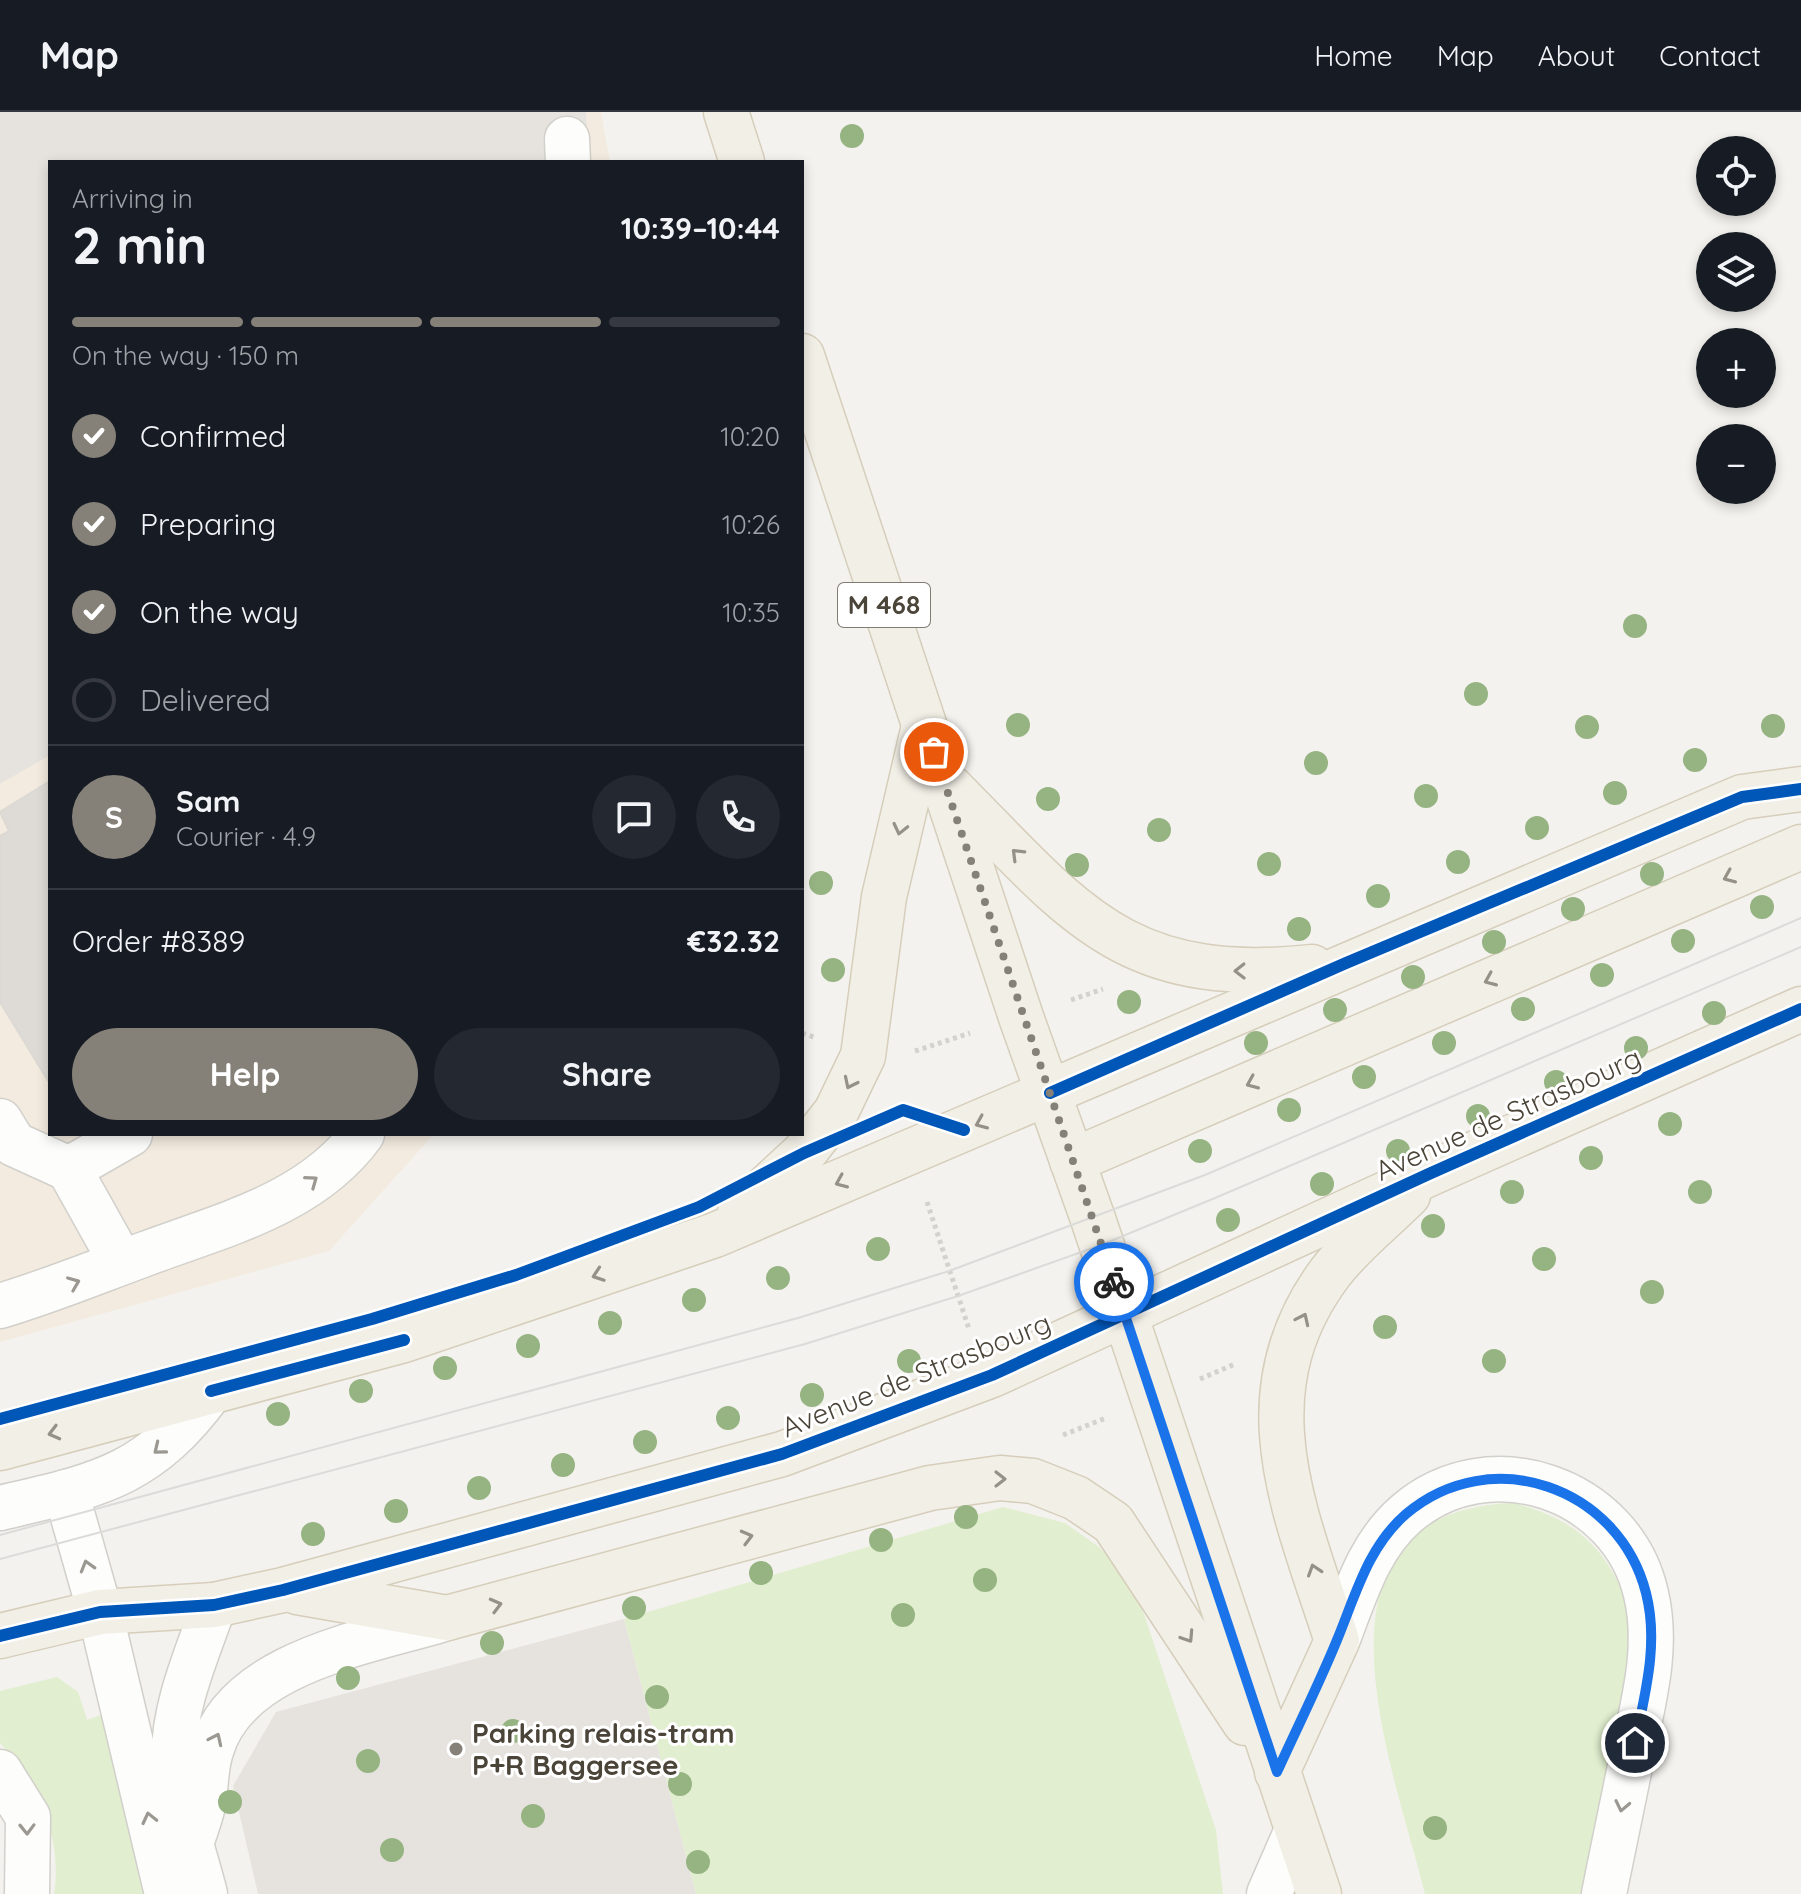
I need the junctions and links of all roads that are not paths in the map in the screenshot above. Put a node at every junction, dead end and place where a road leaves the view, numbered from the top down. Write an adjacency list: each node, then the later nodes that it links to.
1 (726, 112): 2 (main road)
2 (741, 160)
3 (804, 362): 4 (main road, M 468)
4 (924, 726): 5 (main road, M 468); 17 (main road, one-way to 17)
5 (943, 779): 8 (main road, one-way to 5); 10 (main road, M 468)
6 (1801, 789): 8 (main road)
7 (1801, 847): 14 (main road, one-way to 14)
8 (1346, 963): 10 (main road)
9 (1801, 1009): 16 (main road, Avenue de Strasbourg)
10 (1050, 1093): 14 (main road, M 468); 17 (main road, one-way to 17)
11 (5, 1134): 15 (street)
12 (127, 1136): 15 (street)
13 (361, 1136): 18 (street, one-way to 13)
14 (1072, 1161): 20 (main road, M 468)
15 (69, 1169): 18 (street)
16 (1431, 1173): 20 (main road, Avenue de Strasbourg); 30 (main road, one-way to 16)
17 (715, 1235): 21 (main road, one-way to 21)
18 (121, 1262): 19 (street, one-way to 18)
19 (0, 1306)
20 (1125, 1315): 25 (main road, Avenue de Strasbourg); 32 (main road, M 468)
21 (211, 1391): 22 (main road, one-way to 22); 23 (street, one-way to 23)
22 (0, 1448)
23 (66, 1492): 24 (street); 27 (street, one-way to 23)
24 (0, 1508)
25 (283, 1590): 26 (main road, Avenue de Strasbourg); 28 (main road)
26 (214, 1605): 27 (main road, Avenue de Strasbourg); 34 (street)
27 (100, 1612): 29 (main road, Avenue de Strasbourg); 36 (street, one-way to 27)
28 (447, 1618): 32 (main road, one-way to 32); 34 (street, one-way to 28)
29 (0, 1636)
30 (1337, 1641): 32 (main road); 40 (street, one-way to 40)
31 (0, 1772): 35 (street, one-way to 35)
32 (1277, 1772): 33 (main road, M 468)
33 (1297, 1830): 38 (street); 39 (main road, M 468)
34 (192, 1841): 37 (street)
35 (27, 1894)
36 (167, 1894)
37 (205, 1894)
38 (1269, 1894)
39 (1319, 1894)
40 (1604, 1894)

